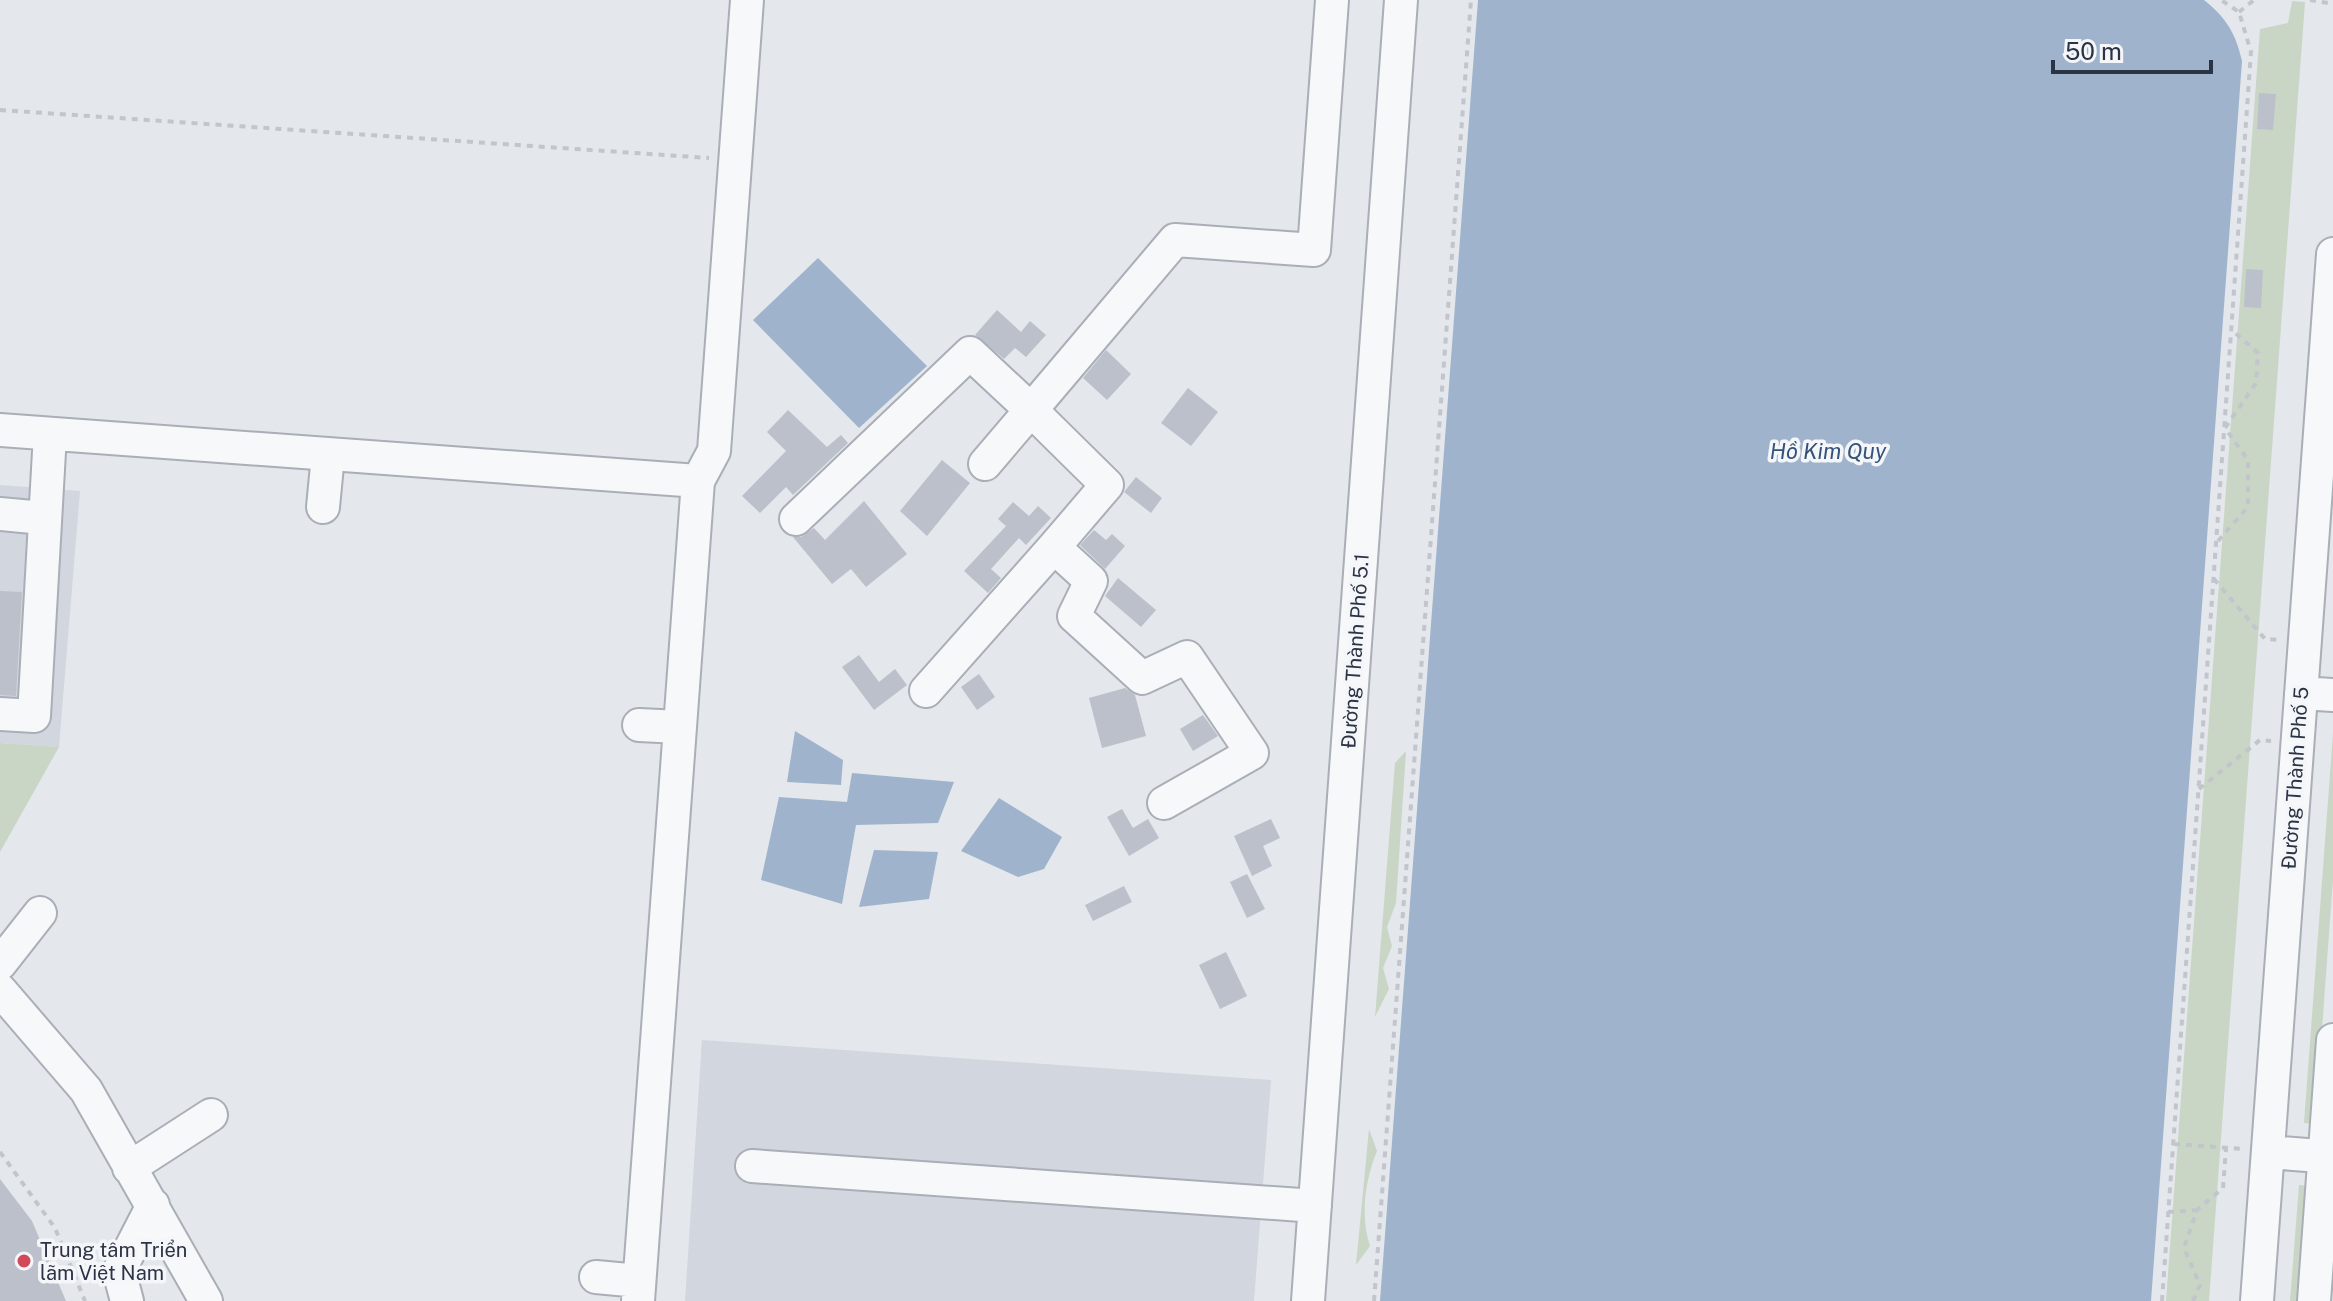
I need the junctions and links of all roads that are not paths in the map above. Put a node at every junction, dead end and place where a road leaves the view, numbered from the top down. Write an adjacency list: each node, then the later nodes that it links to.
1 (747, 0): 10 (street)
2 (1332, 0): 5 (street)
3 (1401, 0): 33 (street, Đường Thành Phố 5.1)
4 (2333, 254): 17 (street, Đường Thành Phố 5)
5 (1031, 410): 9 (street); 14 (street); 15 (street)
6 (0, 430): 7 (street)
7 (50, 434): 8 (street); 13 (street)
8 (328, 455): 10 (street); 11 (street)
9 (985, 464)
10 (698, 481): 21 (street)
11 (323, 507)
12 (0, 514): 13 (street)
13 (43, 518): 19 (street)
14 (796, 519)
15 (1054, 547): 16 (street); 22 (street)
16 (926, 691)
17 (2301, 693): 18 (street); 28 (street, Đường Thành Phố 5)
18 (2333, 695)
19 (0, 714)
20 (639, 725): 21 (street)
21 (680, 727): 35 (street)
22 (1164, 803)
23 (40, 913): 24 (street)
24 (0, 964)
25 (3, 995): 31 (street)
26 (2333, 1040): 29 (street)
27 (211, 1115): 31 (street)
28 (2268, 1152): 29 (street); 39 (street, Đường Thành Phố 5)
29 (2329, 1156): 40 (street)
30 (752, 1166): 33 (street)
31 (129, 1168): 32 (street)
32 (153, 1205): 36 (street); 37 (street)
33 (1315, 1206): 38 (street, Đường Thành Phố 5.1)
34 (596, 1277): 35 (street)
35 (638, 1291)
36 (127, 1301)
37 (206, 1301)
38 (1308, 1301)
39 (2257, 1301)
40 (2314, 1301)

